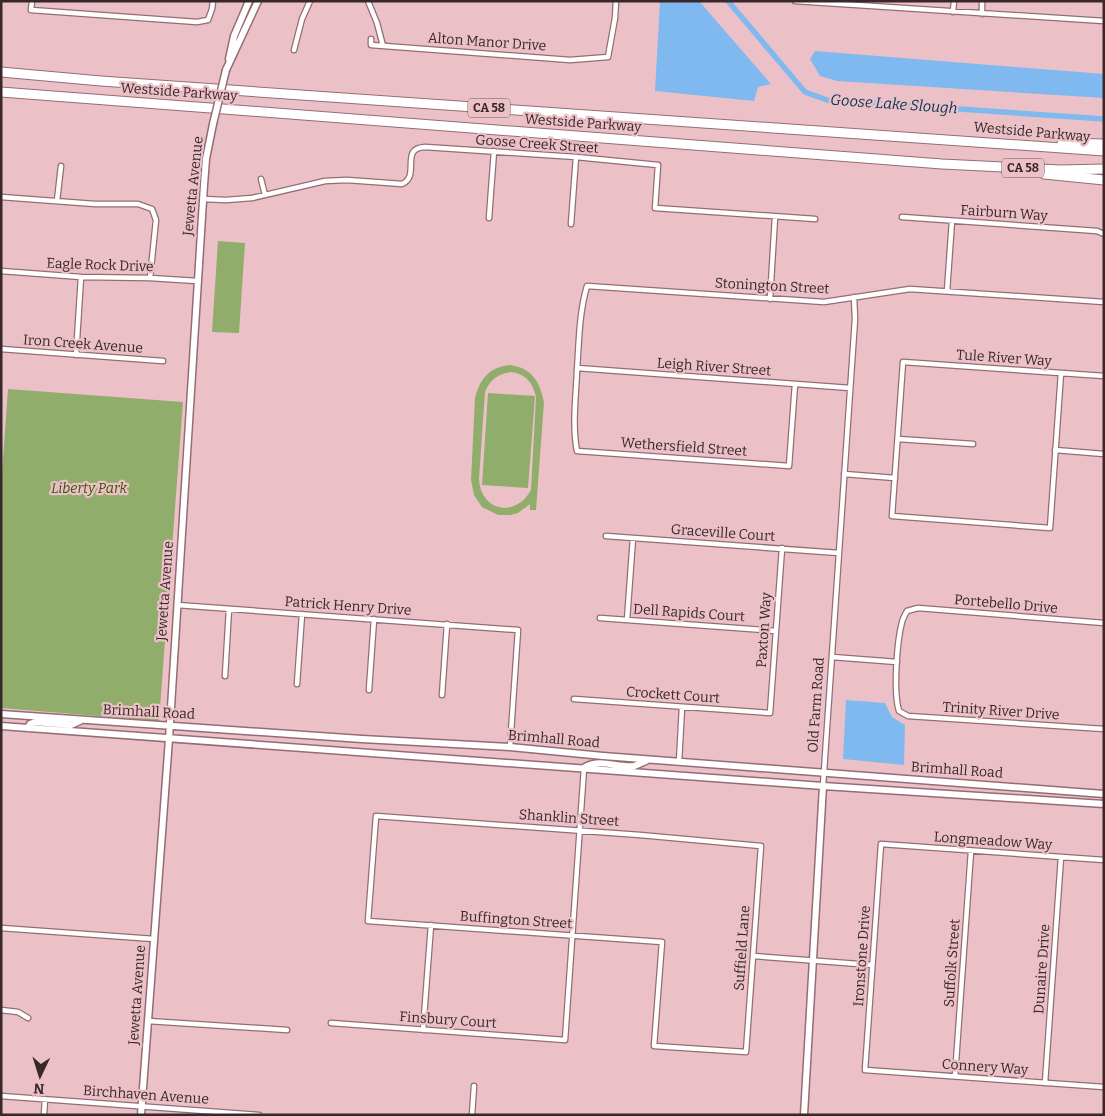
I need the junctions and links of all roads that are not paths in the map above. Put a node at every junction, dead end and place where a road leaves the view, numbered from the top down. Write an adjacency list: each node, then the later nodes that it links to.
1 (32, 1): 2 (street)
2 (213, 1)
3 (249, 1): 17 (street, Jewetta Avenue)
4 (258, 1): 17 (street, Jewetta Avenue)
5 (310, 1): 16 (street)
6 (368, 1): 15 (street)
7 (616, 1): 15 (street, Alton Manor Drive)
8 (795, 1): 11 (street)
9 (954, 1): 11 (street)
10 (982, 1): 12 (street)
11 (953, 12): 12 (street)
12 (982, 14): 13 (street)
13 (1104, 21)
14 (371, 39): 15 (street, Alton Manor Drive)
15 (383, 46)
16 (294, 50)
17 (226, 70): 32 (street, Jewetta Avenue, bridge)
18 (1, 72): 20 (highway, Westside Parkway / CA 58)
19 (1, 92): 25 (highway, Westside Parkway / CA 58)
20 (976, 141): 21 (highway); 23 (highway, Westside Parkway / CA 58)
21 (1104, 144)
22 (494, 151): 24 (street, Goose Creek Street); 30 (street, Goose Creek Street); 36 (street)
23 (1104, 151)
24 (576, 157): 34 (street, Goose Creek Street); 39 (street)
25 (942, 164): 27 (highway, Westside Parkway / CA 58); 29 (highway)
26 (61, 166): 33 (street)
27 (1104, 169)
28 (261, 179): 30 (street)
29 (1104, 180)
30 (265, 195): 32 (street)
31 (1, 197): 33 (street)
32 (203, 198): 44 (street, Jewetta Avenue)
33 (57, 201): 43 (street)
34 (775, 216): 37 (street); 47 (street)
35 (902, 217): 38 (street, Fairburn Way)
36 (489, 218)
37 (815, 219)
38 (952, 221): 40 (street, Fairburn Way); 45 (street)
39 (571, 224)
40 (1104, 234)
41 (1, 271): 42 (street, Eagle Rock Drive)
42 (81, 277): 43 (street, Eagle Rock Drive); 50 (street)
43 (150, 278): 44 (street, Eagle Rock Drive)
44 (197, 281): 67 (street, Jewetta Avenue)
45 (947, 291): 46 (street, Stonington Street); 48 (street, Stonington Street)
46 (854, 298): 47 (street, Stonington Street); 56 (street, Old Farm Road)
47 (770, 299): 52 (street, Stonington Street)
48 (1104, 302)
49 (1, 349): 50 (street, Iron Creek Avenue)
50 (76, 355): 51 (street, Iron Creek Avenue)
51 (163, 361)
52 (577, 368): 55 (street, Leigh River Street); 55 (street, Wethersfield Street)
53 (1061, 373): 54 (street, Tule River Way); 57 (street, Tule River Way); 59 (street)
54 (1104, 376)
55 (795, 384): 56 (street, Leigh River Street)
56 (850, 388): 61 (street, Old Farm Road)
57 (898, 439): 58 (street); 62 (street)
58 (973, 444)
59 (1055, 450): 60 (street); 62 (street)
60 (1104, 454)
61 (844, 474): 62 (street); 66 (street, Old Farm Road)
62 (895, 478)
63 (606, 536): 64 (street, Graceville Court)
64 (633, 538): 65 (street, Graceville Court); 72 (street)
65 (782, 548): 66 (street, Graceville Court); 75 (street, Paxton Way)
66 (839, 553): 76 (street, Old Farm Road)
67 (177, 605): 68 (street, Patrick Henry Drive); 87 (street, Jewetta Avenue)
68 (229, 609): 69 (street, Patrick Henry Drive); 78 (street)
69 (302, 614): 71 (street, Patrick Henry Drive); 79 (street)
70 (600, 618): 72 (street, Dell Rapids Court)
71 (374, 619): 74 (street, Patrick Henry Drive); 80 (street)
72 (627, 620): 75 (street, Dell Rapids Court)
73 (1104, 623): 77 (street, Portebello Drive)
74 (447, 624): 81 (street); 92 (street, Patrick Henry Drive)
75 (776, 631): 84 (street, Paxton Way)
76 (832, 657): 77 (street); 96 (street, Old Farm Road)
77 (897, 662): 90 (street, Trinity River Drive)
78 (224, 676)
79 (297, 684)
80 (369, 690)
81 (442, 696)
82 (574, 699): 83 (street, Crockett Court)
83 (682, 707): 84 (street, Crockett Court); 94 (street)
84 (770, 714)
85 (3, 716): 86 (street, Brimhall Road)
86 (84, 720): 87 (street, Brimhall Road); 89 (street)
87 (169, 725): 91 (street, Jewetta Avenue); 92 (street, Brimhall Road)
88 (1, 726): 89 (street, Brimhall Road)
89 (28, 728): 91 (street, Brimhall Road)
90 (1104, 729)
91 (169, 739): 95 (street, Brimhall Road); 110 (street, Jewetta Avenue)
92 (510, 747): 93 (street, Brimhall Road)
93 (649, 760): 94 (street, Brimhall Road); 95 (street)
94 (679, 762): 96 (street, Brimhall Road)
95 (584, 768): 97 (street, Brimhall Road); 100 (street)
96 (824, 772): 97 (street, Old Farm Road); 98 (street, Brimhall Road)
97 (823, 786): 99 (street, Brimhall Road); 112 (street, Old Farm Road)
98 (1104, 794)
99 (1104, 804)
100 (580, 830): 102 (street, Shanklin Street); 106 (street, Shanklin Street); 109 (street)
101 (881, 844): 103 (street, Longmeadow Way); 113 (street, Ironstone Drive)
102 (761, 846): 111 (street, Suffield Lane)
103 (971, 851): 104 (street, Longmeadow Way); 122 (street, Suffolk Street)
104 (1061, 857): 105 (street, Longmeadow Way); 123 (street, Dunaire Drive)
105 (1104, 860)
106 (368, 921): 107 (street, Buffington Street)
107 (430, 925): 109 (street, Buffington Street); 119 (street)
108 (1, 928): 110 (street)
109 (572, 935): 119 (street, Finsbury Court); 120 (street, Buffington Street)
110 (154, 939): 116 (street, Jewetta Avenue)
111 (753, 956): 112 (street); 120 (street, Suffield Lane)
112 (813, 961): 113 (street); 133 (street, Old Farm Road)
113 (872, 965): 121 (street, Ironstone Drive)
114 (1, 1010): 115 (street)
115 (28, 1018)
116 (148, 1021): 118 (street); 128 (street, Jewetta Avenue)
117 (331, 1023): 119 (street, Finsbury Court)
118 (287, 1030)
119 (423, 1030)
120 (746, 1052)
121 (865, 1070): 122 (street, Connery Way)
122 (955, 1076): 123 (street, Connery Way)
123 (1045, 1083): 125 (street, Connery Way)
124 (474, 1086): 132 (street)
125 (1104, 1087)
126 (1, 1096): 127 (street, Birchhaven Avenue)
127 (45, 1099): 128 (street, Birchhaven Avenue); 129 (street)
128 (141, 1106): 130 (street, Jewetta Avenue); 131 (street, Birchhaven Avenue)
129 (44, 1115)
130 (141, 1115)
131 (259, 1115)
132 (472, 1115)
133 (804, 1115)

